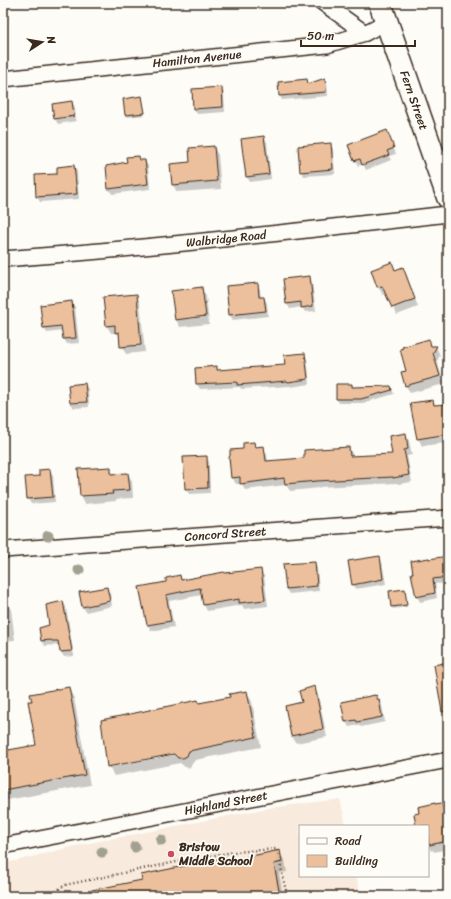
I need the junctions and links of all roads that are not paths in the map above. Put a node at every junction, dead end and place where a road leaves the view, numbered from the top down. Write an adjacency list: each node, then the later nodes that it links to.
1 (323, 3): 3 (street)
2 (383, 12): 3 (street, Hamilton Avenue); 5 (street, Fern Street)
3 (365, 33): 4 (street, Hamilton Avenue)
4 (3, 79)
5 (448, 197)
6 (448, 214): 7 (street, Walbridge Road)
7 (3, 259)
8 (448, 518): 9 (street, Concord Street)
9 (3, 550)
10 (448, 760): 11 (street, Highland Street)
11 (3, 846)

